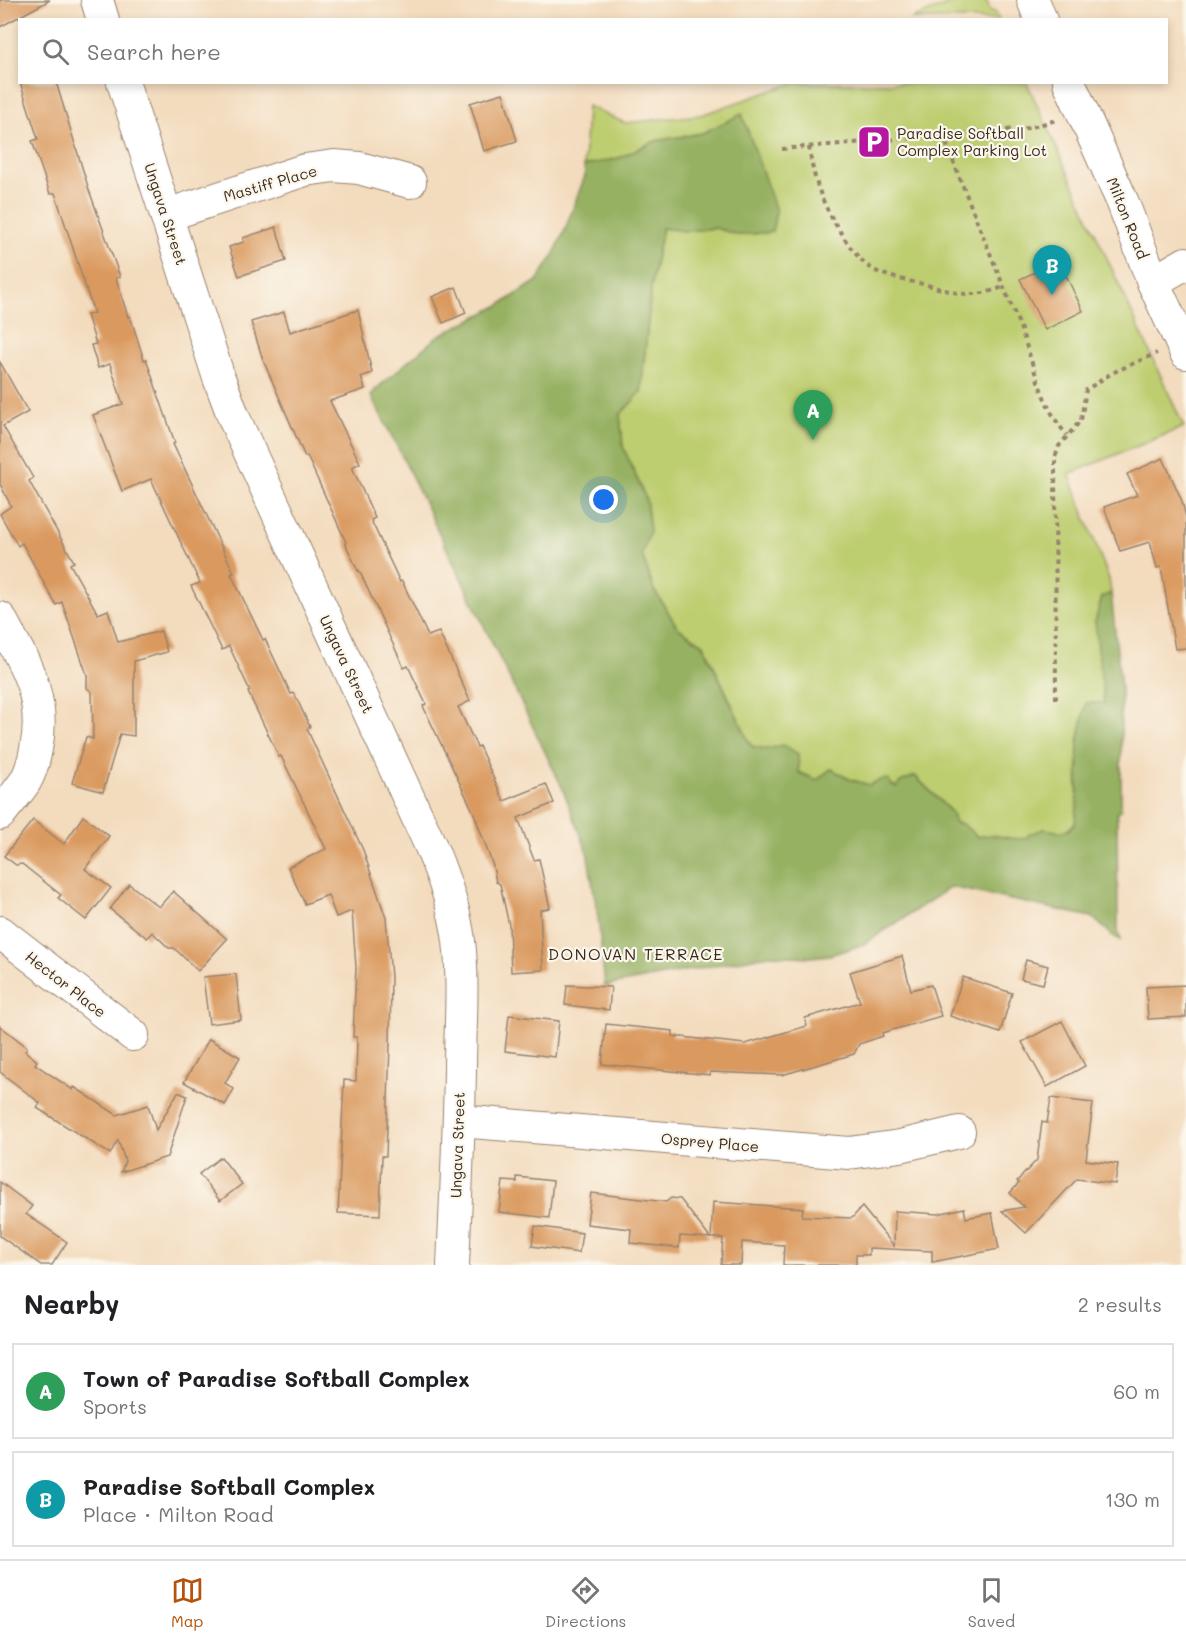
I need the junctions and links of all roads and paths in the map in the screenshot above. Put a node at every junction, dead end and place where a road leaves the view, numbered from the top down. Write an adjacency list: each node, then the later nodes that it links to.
1 (96, 0): 3 (street)
2 (1033, 0): 4 (street)
3 (102, 18)
4 (1040, 18)
5 (124, 84): 11 (street, Ungava Street)
6 (1075, 96): 7 (path); 13 (street, Milton Road)
7 (942, 135): 8 (path); 14 (path)
8 (809, 147): 9 (path); 14 (path)
9 (782, 149)
10 (410, 182): 11 (street, Mastiff Place)
11 (167, 215): 22 (street, Ungava Street)
12 (1186, 263): 13 (street)
13 (1153, 282): 15 (street, Milton Road)
14 (1003, 287): 16 (path)
15 (1183, 348): 16 (path)
16 (1067, 435): 18 (path)
17 (0, 618): 19 (street)
18 (1056, 699)
19 (0, 814)
20 (0, 932): 21 (street, Hector Place)
21 (133, 1035)
22 (459, 1121): 23 (street, Osprey Place); 24 (street, Ungava Street)
23 (959, 1132)
24 (453, 1265)

